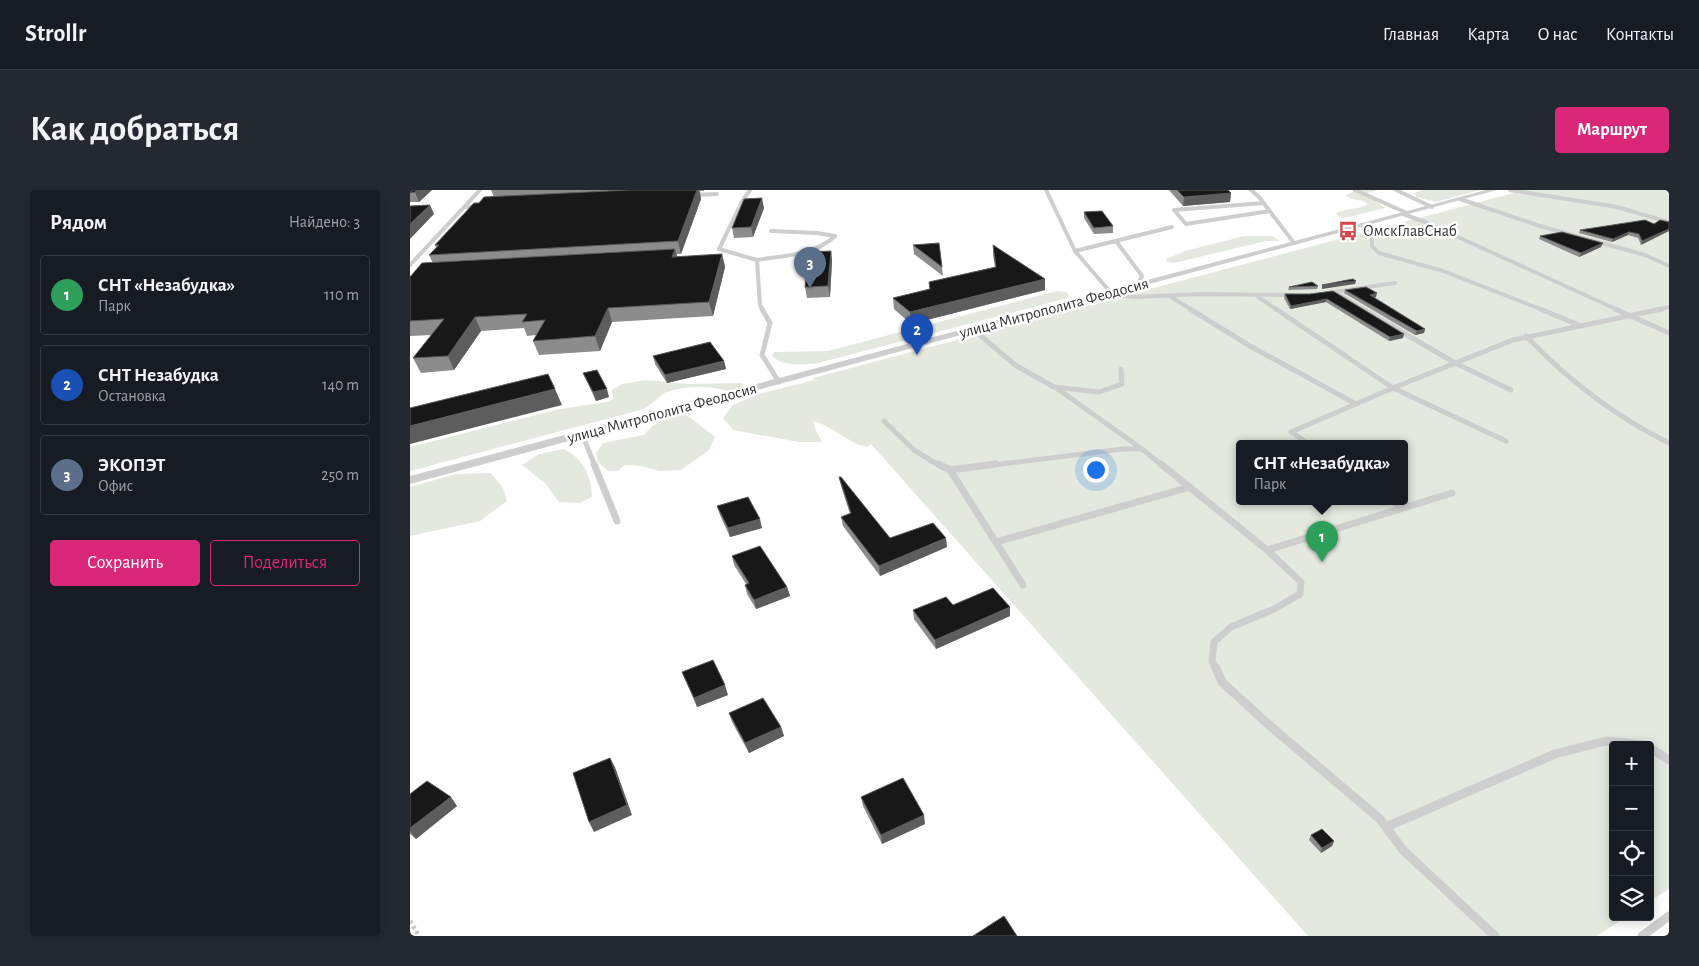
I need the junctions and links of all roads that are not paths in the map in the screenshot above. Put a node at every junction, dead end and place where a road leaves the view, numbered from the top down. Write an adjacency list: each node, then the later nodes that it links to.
1 (480, 190): 15 (lane)
2 (750, 190): 25 (lane)
3 (1046, 190): 24 (lane)
4 (1251, 190): 12 (lane)
5 (1355, 190): 17 (lane)
6 (1396, 190): 14 (lane)
7 (1494, 190): 11 (street, улица Митрополита Феодосия)
8 (1510, 190): 18 (lane)
9 (717, 194): 10 (lane)
10 (688, 196)
11 (1460, 199): 14 (street, улица Митрополита Феодосия); 27 (lane)
12 (1264, 203): 16 (lane); 16 (lane)
13 (484, 206): 15 (lane)
14 (1432, 206): 17 (street, улица Митрополита Феодосия)
15 (464, 207): 26 (lane)
16 (1270, 211): 23 (lane)
17 (1405, 214): 19 (street, улица Митрополита Феодосия); 37 (lane)
18 (1669, 222)
19 (1361, 225): 23 (street, улица Митрополита Феодосия); 38 (lane)
20 (1172, 227): 22 (lane)
21 (771, 231): 25 (lane)
22 (1116, 241): 24 (lane); 29 (lane)
23 (1294, 243): 29 (street, улица Митрополита Феодосия)
24 (1075, 251): 31 (lane)
25 (757, 260): 44 (lane)
26 (410, 265)
27 (1669, 266)
28 (1395, 283): 30 (lane)
29 (1138, 286): 31 (street, улица Митрополита Феодосия)
30 (1335, 292): 33 (lane); 42 (lane)
31 (1108, 294): 35 (lane); 39 (street, улица Митрополита Феодосия)
32 (1300, 294): 34 (lane)
33 (1318, 294)
34 (1256, 295): 35 (lane); 46 (lane)
35 (1170, 296): 48 (lane)
36 (1669, 307): 37 (lane)
37 (1629, 315): 38 (lane); 40 (lane)
38 (1578, 325): 41 (lane)
39 (974, 330): 44 (street, улица Митрополита Феодосия); 45 (lane)
40 (1669, 332)
41 (1526, 336): 42 (lane); 53 (lane)
42 (1455, 363): 46 (lane); 47 (lane)
43 (1121, 369): 45 (lane)
44 (779, 382): 50 (street, улица Митрополита Феодосия)
45 (1054, 387): 54 (lane)
46 (1393, 388): 48 (lane); 52 (lane)
47 (1511, 390)
48 (1356, 404): 51 (lane)
49 (884, 421): 55 (lane)
50 (582, 434): 56 (street, улица Митрополита Феодосия); 61 (lane)
51 (1303, 440)
52 (1506, 441)
53 (1669, 444)
54 (1142, 449): 55 (lane); 57 (lane)
55 (950, 470): 62 (lane)
56 (410, 480)
57 (1190, 488): 62 (lane); 63 (lane)
58 (1452, 493): 60 (lane)
59 (1398, 505): 60 (lane)
60 (1402, 508): 63 (lane)
61 (617, 521)
62 (996, 542): 64 (lane)
63 (1267, 550): 68 (lane)
64 (1022, 585)
65 (1609, 741): 68 (lane)
66 (1654, 751): 67 (lane)
67 (1669, 760)
68 (1386, 827): 70 (lane)
69 (1669, 916): 71 (lane)
70 (1495, 936)
71 (1642, 936)

